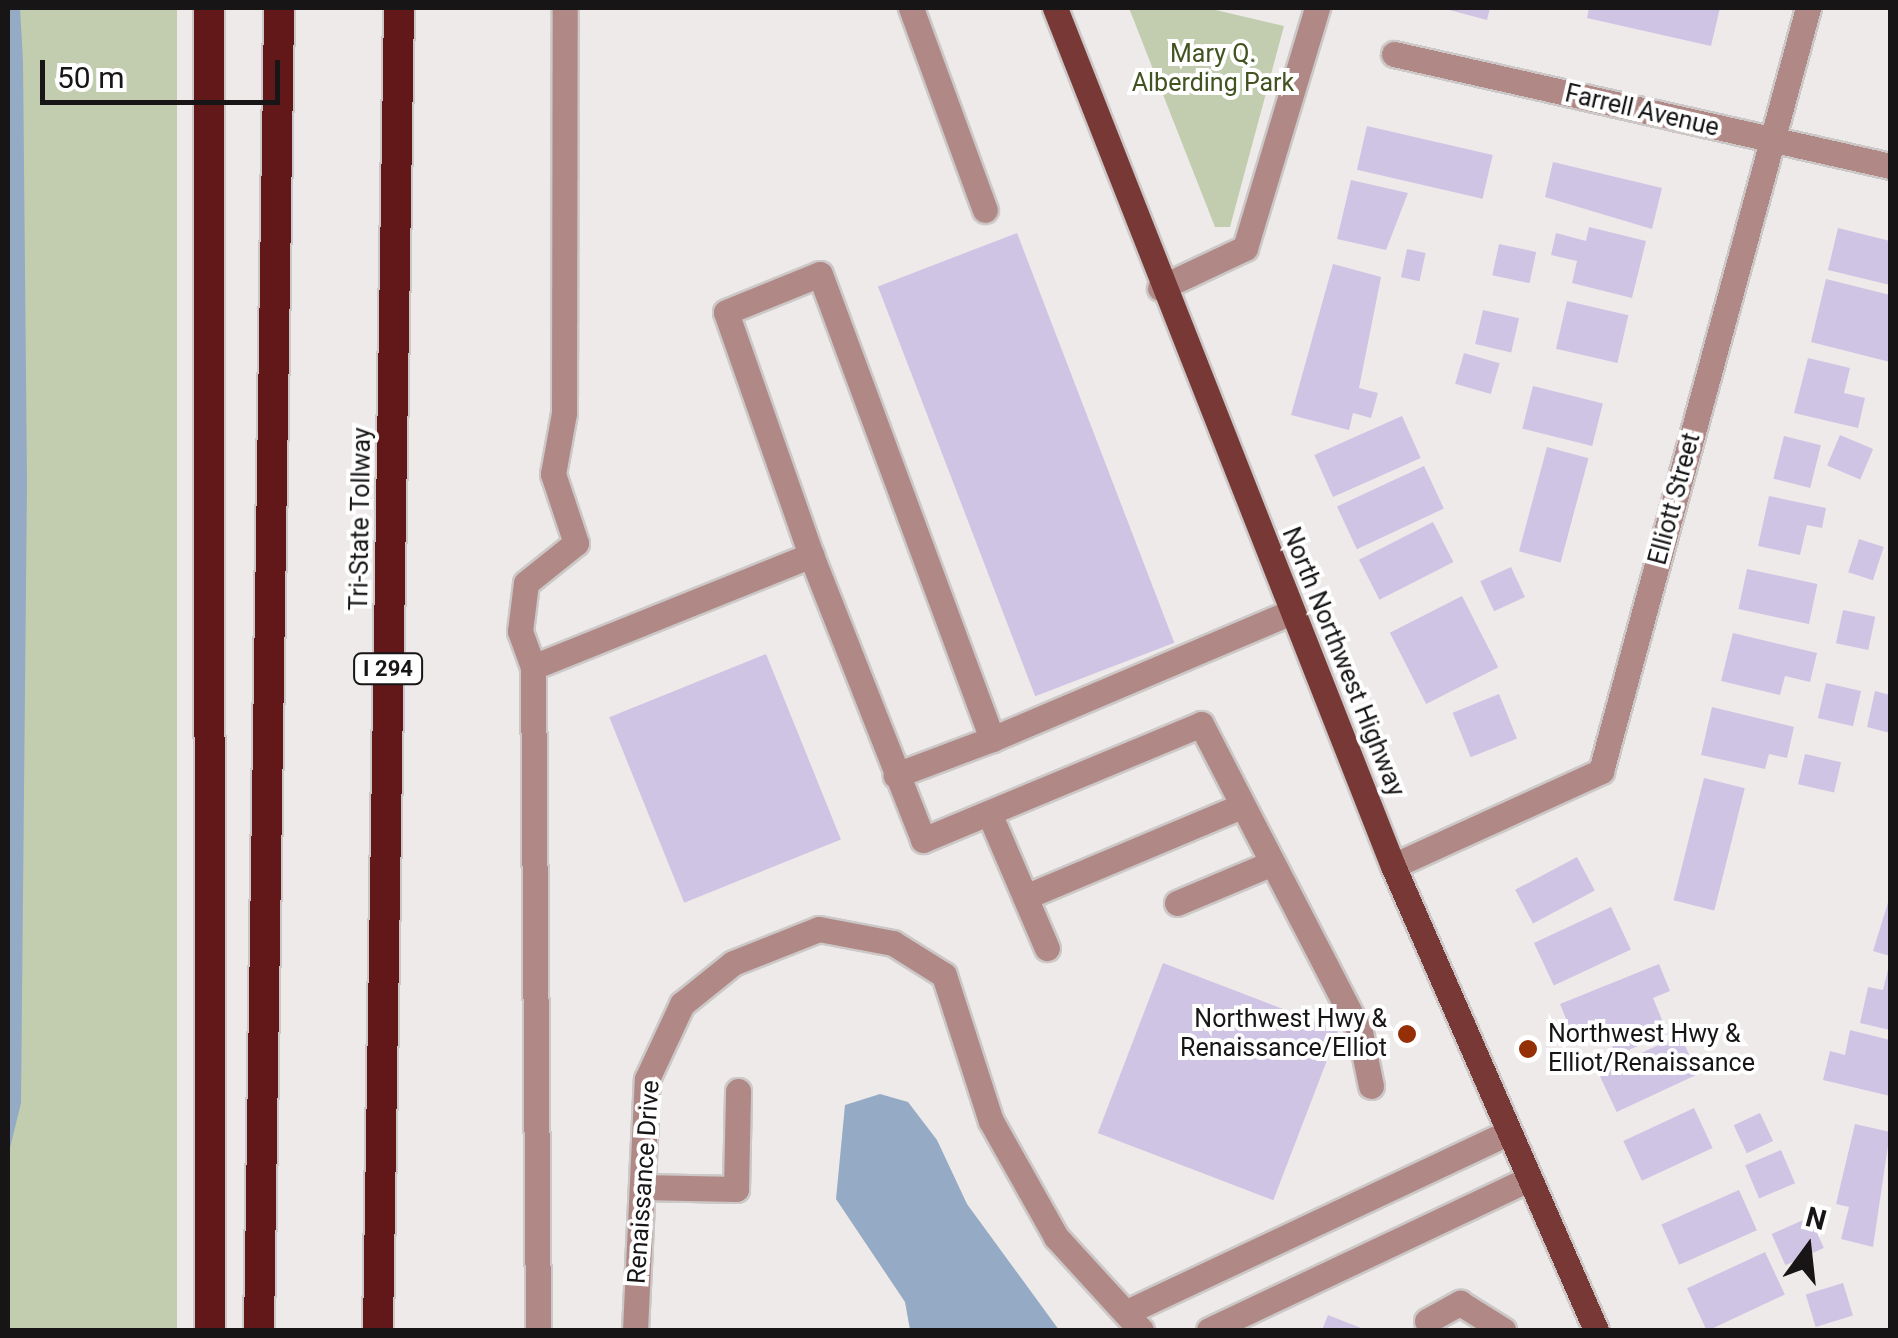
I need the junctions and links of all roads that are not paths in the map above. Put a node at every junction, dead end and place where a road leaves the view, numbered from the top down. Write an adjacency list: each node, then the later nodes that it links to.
1 (210, 8): 33 (highway)
2 (279, 8): 34 (highway)
3 (399, 8): 35 (highway, Tri-State Tollway / I 294)
4 (564, 8): 16 (street)
5 (911, 8): 12 (street)
6 (1055, 8): 13 (main road, North Northwest Highway)
7 (1318, 8): 13 (street)
8 (1808, 8): 10 (street, Elliott Street)
9 (1394, 54): 10 (street, Farrell Avenue)
10 (1772, 140): 11 (street, Farrell Avenue); 22 (street, Elliott Street)
11 (1890, 166)
12 (986, 210)
13 (1160, 288): 15 (main road, North Northwest Highway)
14 (811, 555): 16 (street); 17 (street); 18 (street)
15 (1291, 612): 17 (street); 22 (main road, North Northwest Highway)
16 (533, 667): 36 (street)
17 (992, 738): 18 (street)
18 (896, 775): 20 (street)
19 (1241, 806): 20 (street); 21 (street); 23 (street)
20 (988, 812): 23 (street)
21 (1270, 864): 24 (street); 26 (street)
22 (1394, 866): 28 (main road, North Northwest Highway)
23 (1025, 897): 25 (street)
24 (1177, 903)
25 (1047, 948)
26 (1371, 1086)
27 (738, 1090): 30 (street)
28 (1506, 1134): 29 (main road, North Northwest Highway); 31 (street, Renaissance Drive)
29 (1526, 1180): 38 (street); 40 (main road, North Northwest Highway)
30 (642, 1187): 31 (street, Renaissance Drive); 37 (street, Renaissance Drive)
31 (1135, 1320)
32 (1427, 1321): 39 (street)
33 (210, 1330)
34 (259, 1330)
35 (378, 1330)
36 (538, 1330)
37 (634, 1330)
38 (1210, 1330)
39 (1503, 1330)
40 (1596, 1330)

